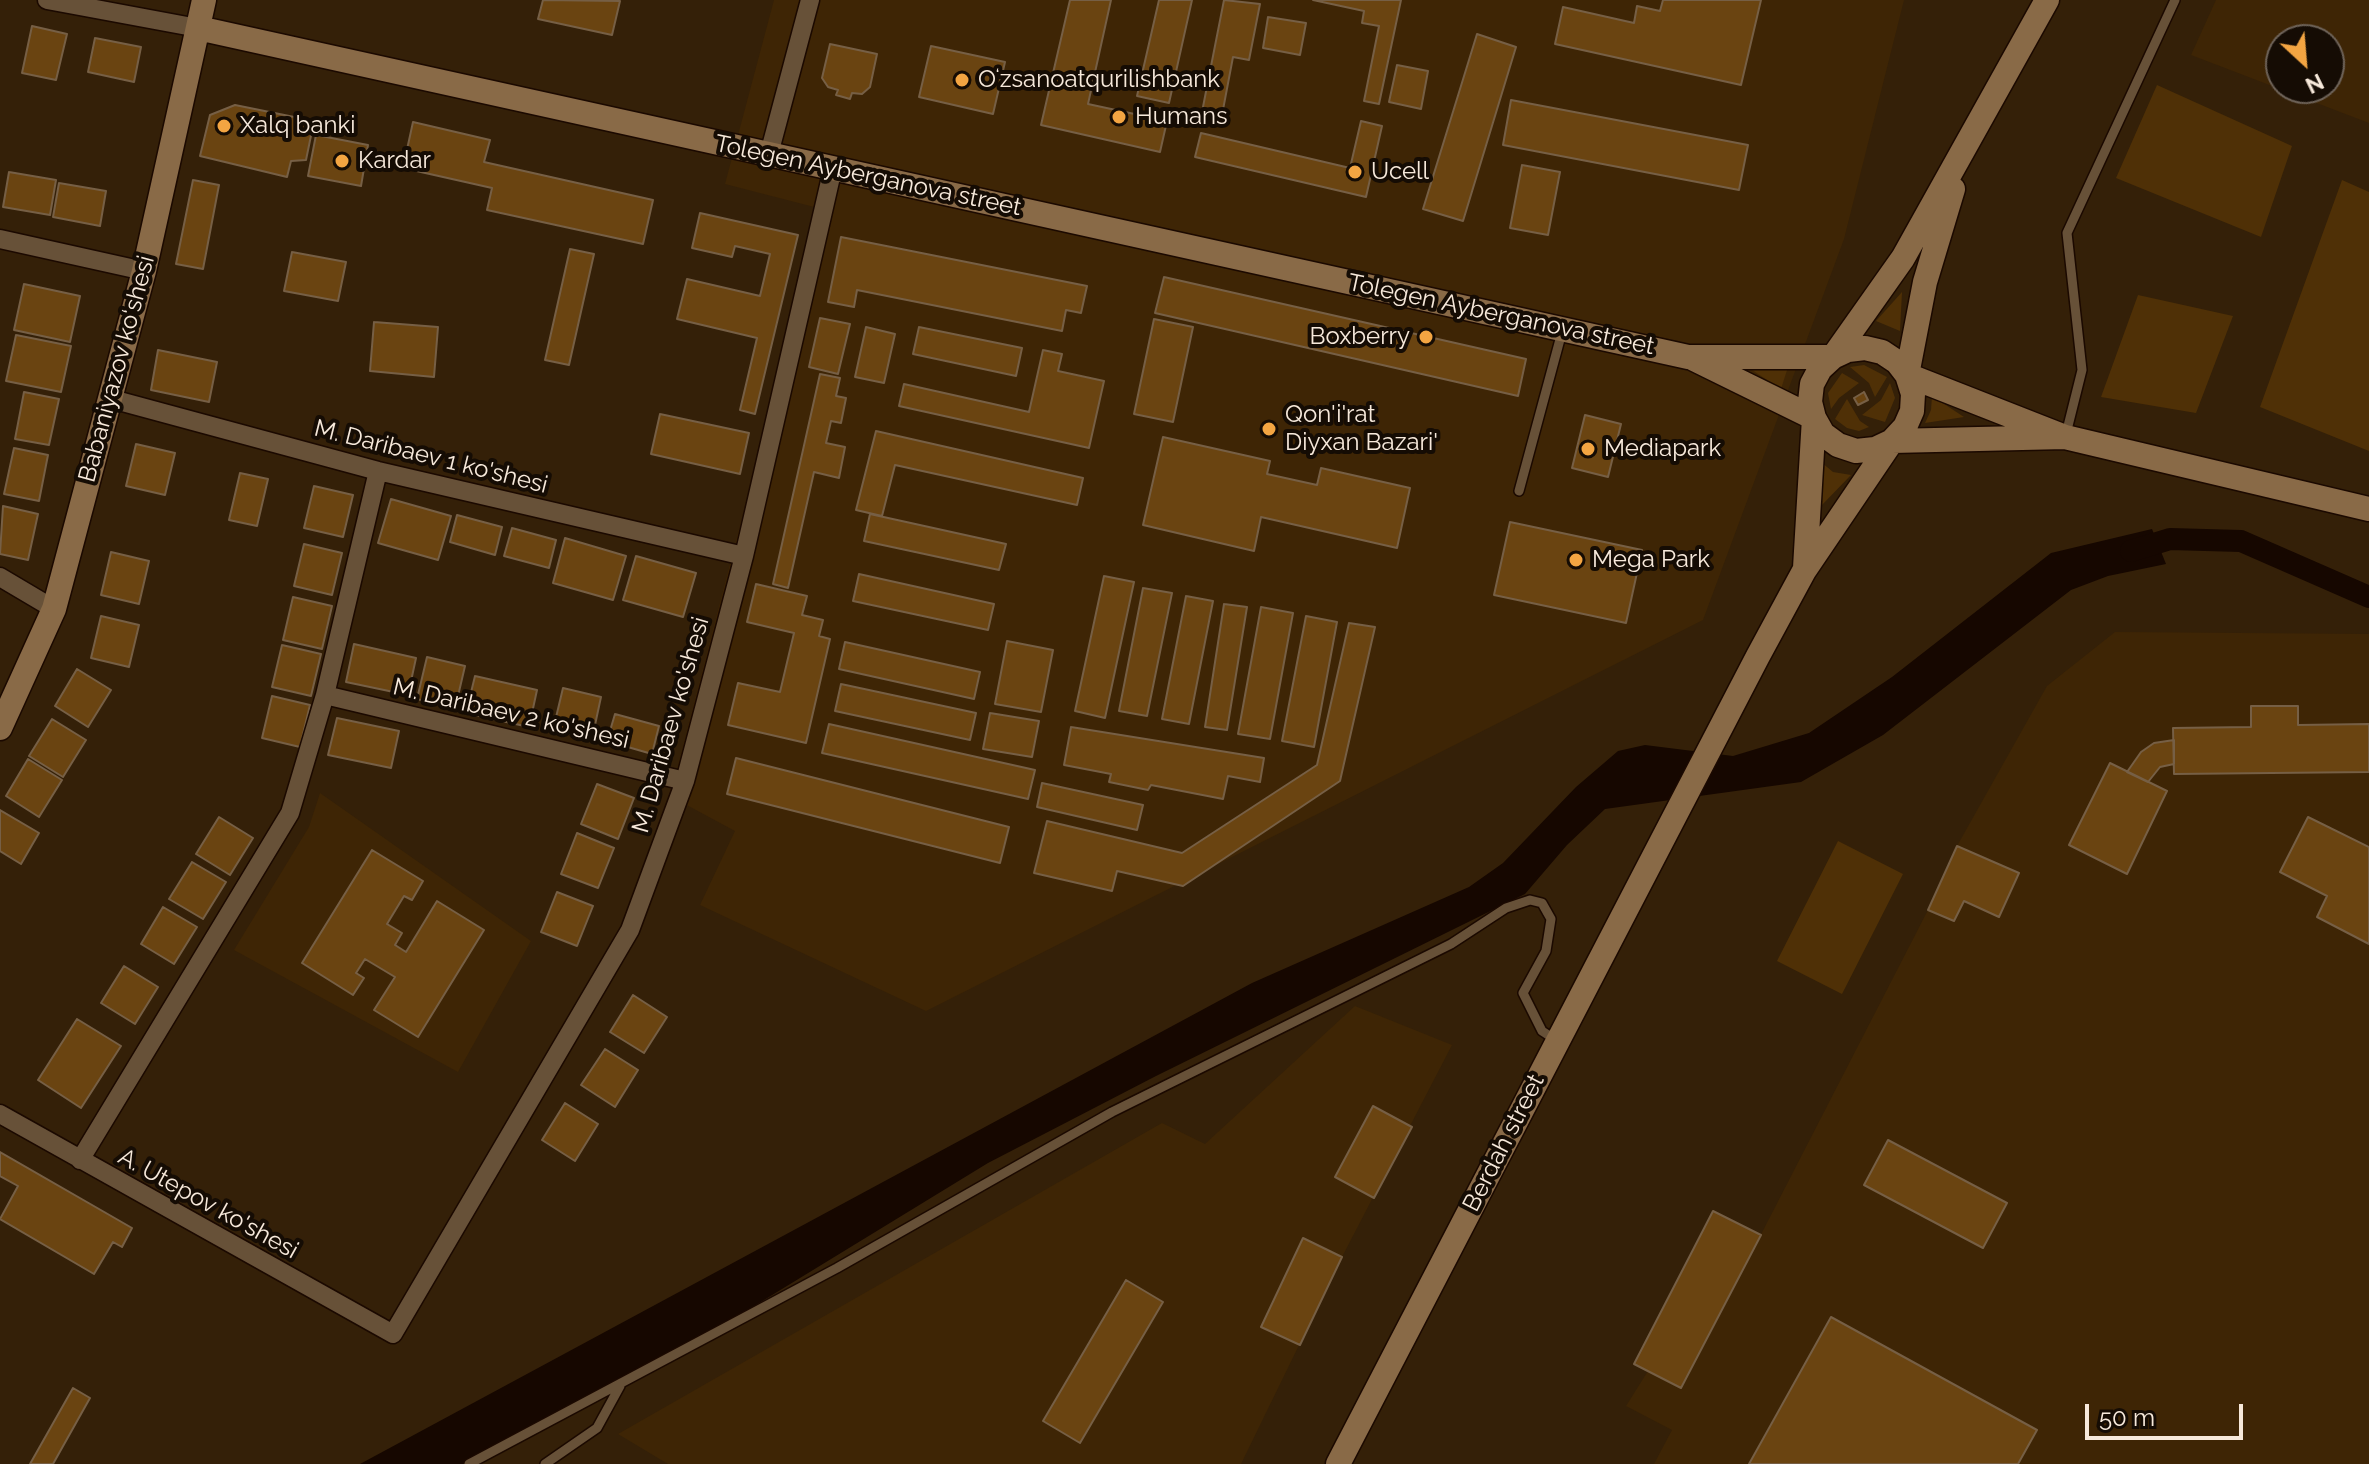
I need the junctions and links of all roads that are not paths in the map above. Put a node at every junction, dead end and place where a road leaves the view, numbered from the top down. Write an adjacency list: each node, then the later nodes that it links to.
1 (47, 0): 6 (street, Tolegen Ayberganova street)
2 (204, 0): 6 (street, Babaniyazov ko‘shesi)
3 (810, 0): 8 (street)
4 (2047, 0): 7 (street)
5 (2175, 0): 18 (lane)
6 (198, 28): 8 (street, Tolegen Ayberganova street); 11 (street, Babaniyazov ko‘shesi)
7 (1965, 148): 14 (street); 15 (street)
8 (769, 154): 9 (street, Tolegen Ayberganova street)
9 (833, 168): 12 (street, Tolegen Ayberganova street); 23 (street, M. Daribaev ko'shesi)
10 (0, 239): 11 (street)
11 (144, 271): 16 (street, Babaniyazov ko‘shesi)
12 (1563, 329): 13 (street, Tolegen Ayberganova street); 21 (lane)
13 (1688, 357): 14 (street, Tolegen Ayberganova street); 17 (street, Tolegen Ayberganova street)
14 (1833, 357): 15 (street); 17 (street)
15 (1907, 375): 18 (street); 19 (street)
16 (108, 398): 20 (street, M. Daribaev 1 ko'shesi); 26 (street, Babaniyazov ko‘shesi)
17 (1814, 418): 19 (street); 24 (street)
18 (2065, 437): 19 (street); 22 (street)
19 (1892, 441): 24 (street, Berdah street)
20 (378, 471): 23 (street, M. Daribaev 1 ko'shesi); 27 (street)
21 (1519, 491)
22 (2369, 509)
23 (744, 556): 29 (street, M. Daribaev ko'shesi)
24 (1804, 571): 30 (street, Berdah street)
25 (0, 577): 26 (street)
26 (54, 609): 28 (street, Babaniyazov ko‘shesi)
27 (325, 695): 29 (street, M. Daribaev 2 ko'shesi); 32 (street)
28 (0, 728)
29 (685, 781): 33 (street, M. Daribaev ko'shesi)
30 (1557, 1040): 34 (lane); 37 (street, Berdah street)
31 (0, 1114): 32 (street, A. Utepov ko'shesi)
32 (80, 1160): 33 (street, A. Utepov ko'shesi)
33 (393, 1334)
34 (620, 1386): 35 (lane); 36 (lane)
35 (469, 1464)
36 (545, 1464)
37 (1338, 1464)

